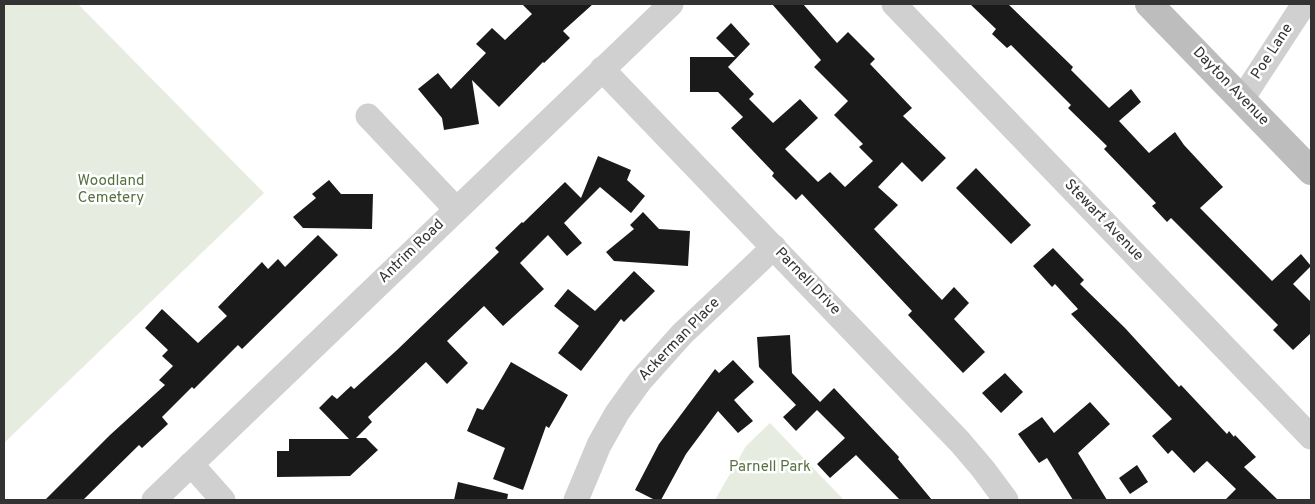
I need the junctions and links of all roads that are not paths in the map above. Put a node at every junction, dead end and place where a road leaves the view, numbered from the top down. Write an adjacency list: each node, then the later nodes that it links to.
1 (671, 4): 5 (street, Antrim Road)
2 (894, 4): 11 (street, Stewart Avenue)
3 (1149, 4): 6 (main road, Dayton Avenue)
4 (1304, 4): 6 (street, Poe Lane)
5 (602, 69): 9 (street, Antrim Road); 10 (street, Parnell Drive)
6 (1242, 100): 8 (main road, Dayton Avenue)
7 (368, 116): 9 (street)
8 (1311, 170)
9 (456, 209): 12 (street, Antrim Road)
10 (774, 247): 15 (street, Ackerman Place); 16 (street, Parnell Drive)
11 (1311, 437)
12 (191, 464): 13 (street, Antrim Road); 14 (street)
13 (154, 500)
14 (223, 500)
15 (576, 500)
16 (1006, 500)

